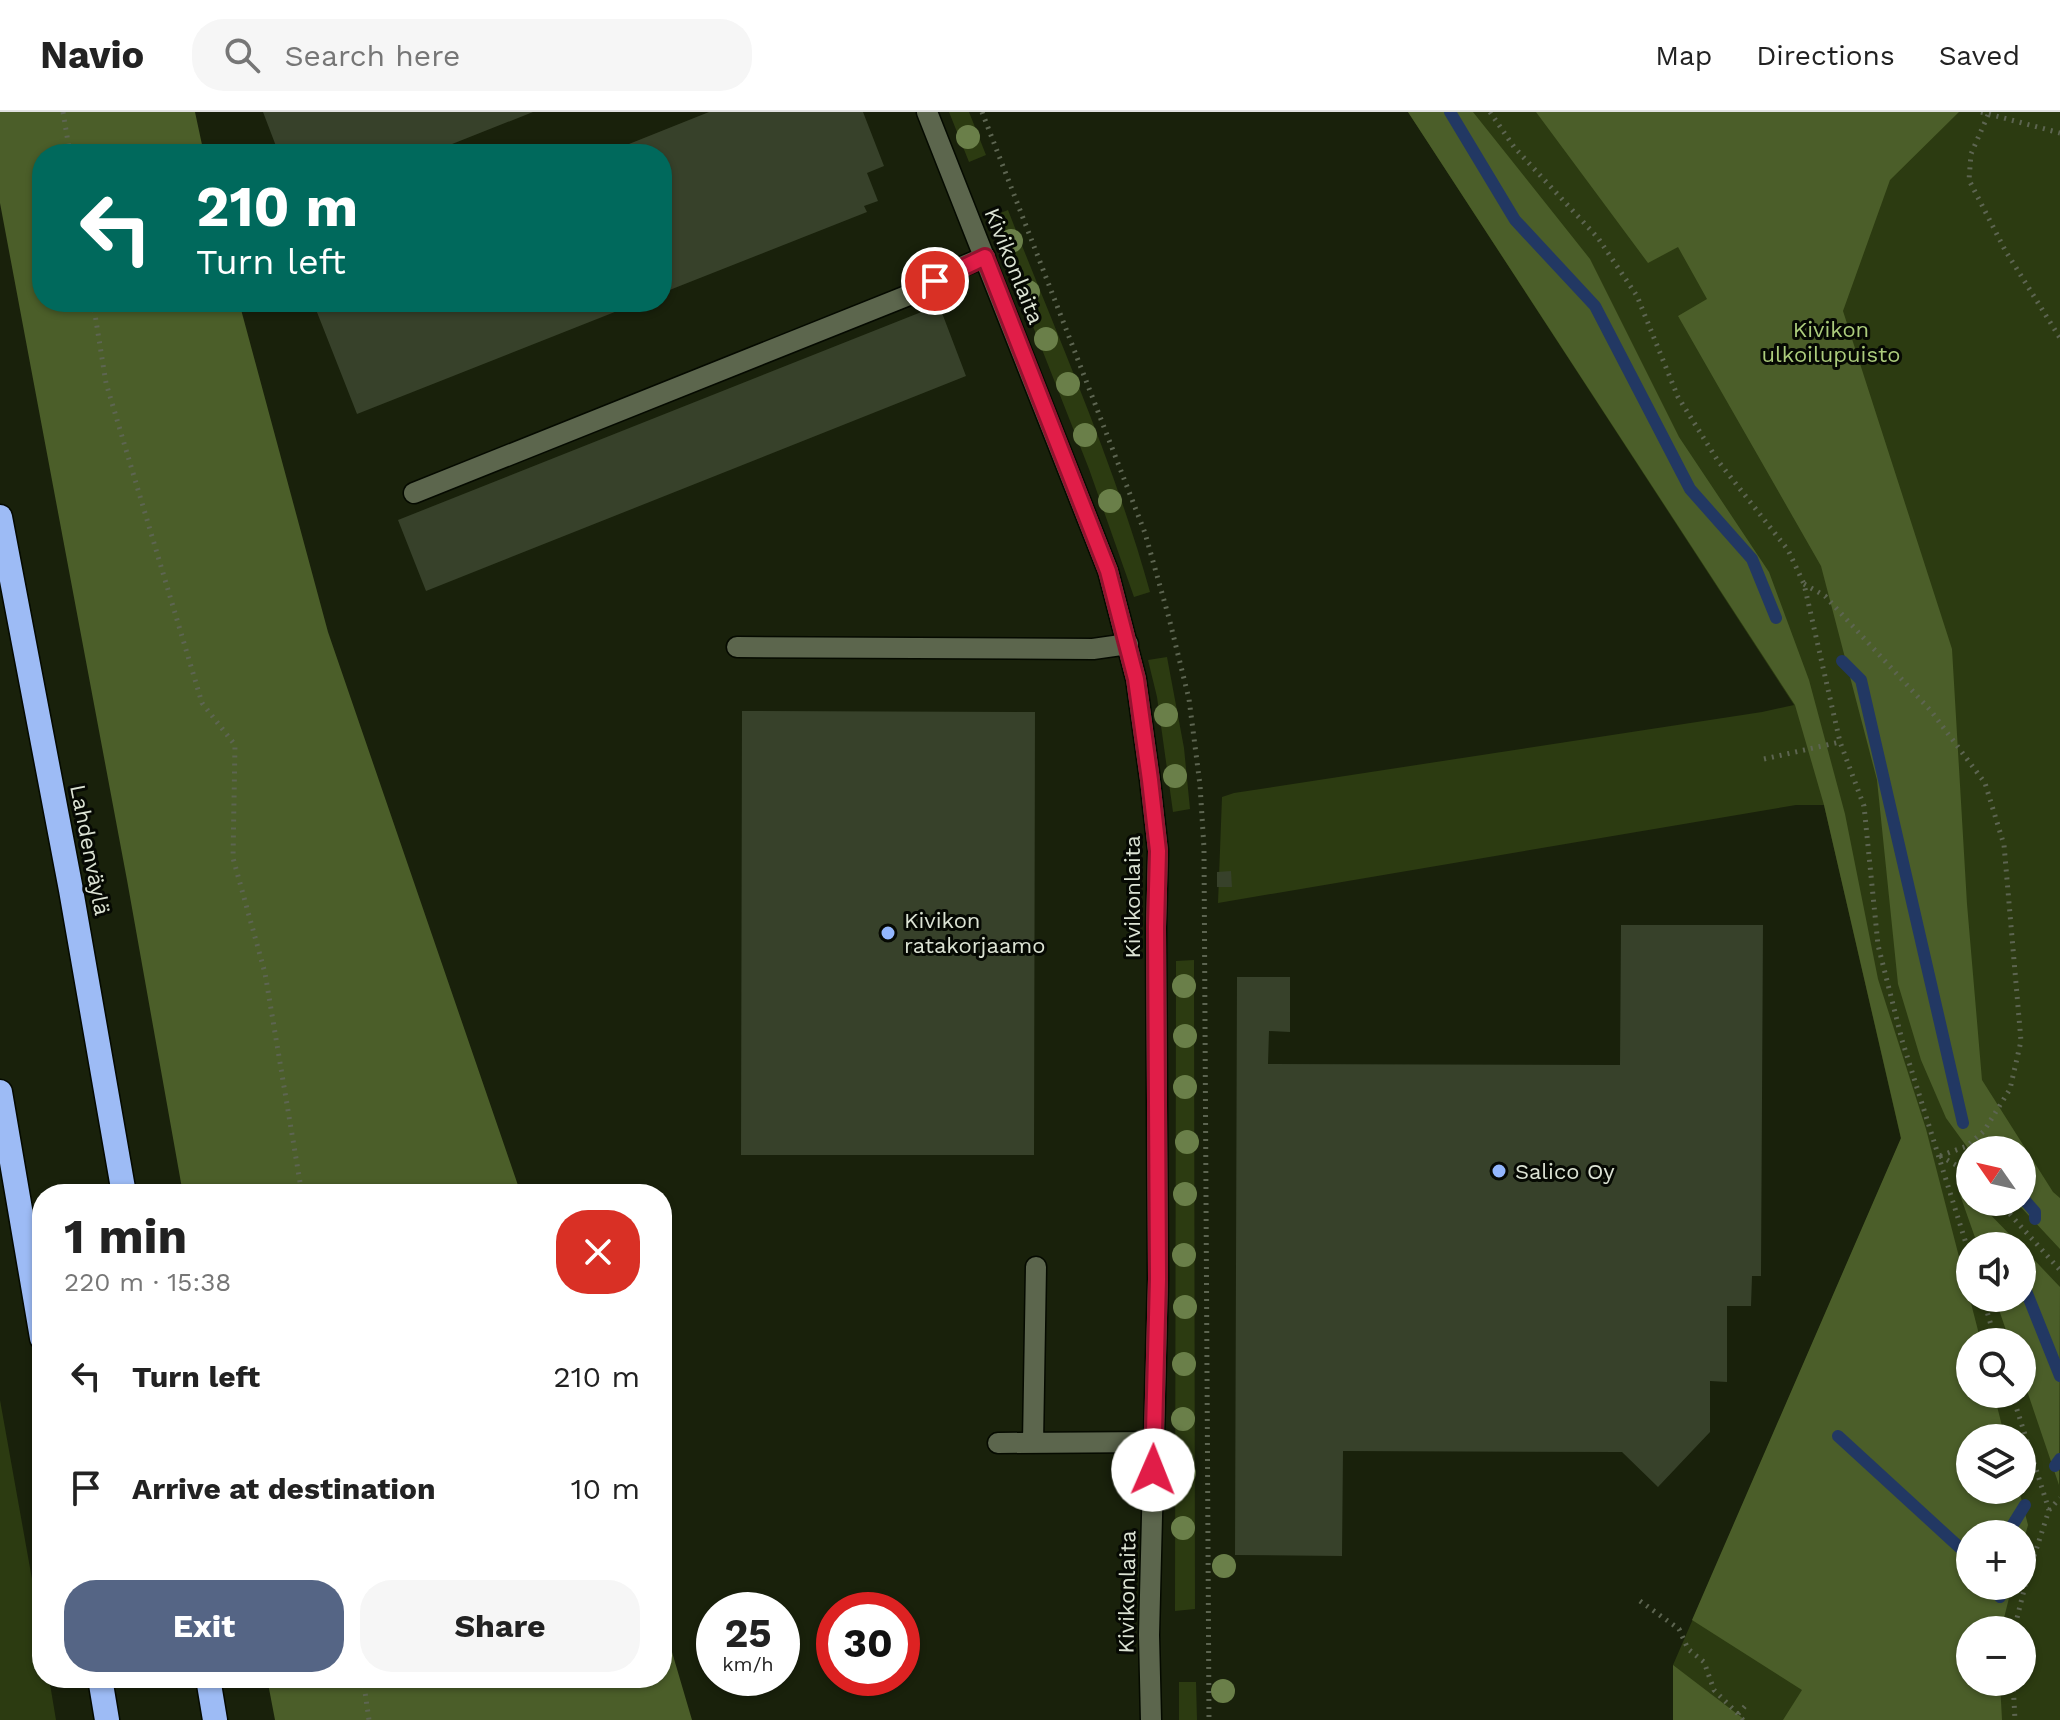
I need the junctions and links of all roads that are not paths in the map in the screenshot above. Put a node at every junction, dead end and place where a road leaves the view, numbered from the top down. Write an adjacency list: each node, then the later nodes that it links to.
1 (927, 112): 2 (street, Kivikonlaita)
2 (985, 257): 3 (street); 5 (street, Kivikonlaita)
3 (414, 493)
4 (0, 517): 8 (highway, Lahdenväylä)
5 (1128, 644): 6 (street); 11 (street, Kivikonlaita)
6 (737, 647)
7 (0, 1092): 10 (highway)
8 (122, 1184)
9 (1036, 1267): 13 (street)
10 (32, 1279)
11 (1154, 1442): 13 (street); 18 (street, Kivikonlaita)
12 (998, 1443): 13 (street)
13 (1033, 1443)
14 (102, 1688): 16 (highway)
15 (210, 1688): 17 (highway)
16 (107, 1720)
17 (215, 1720)
18 (1151, 1720)

